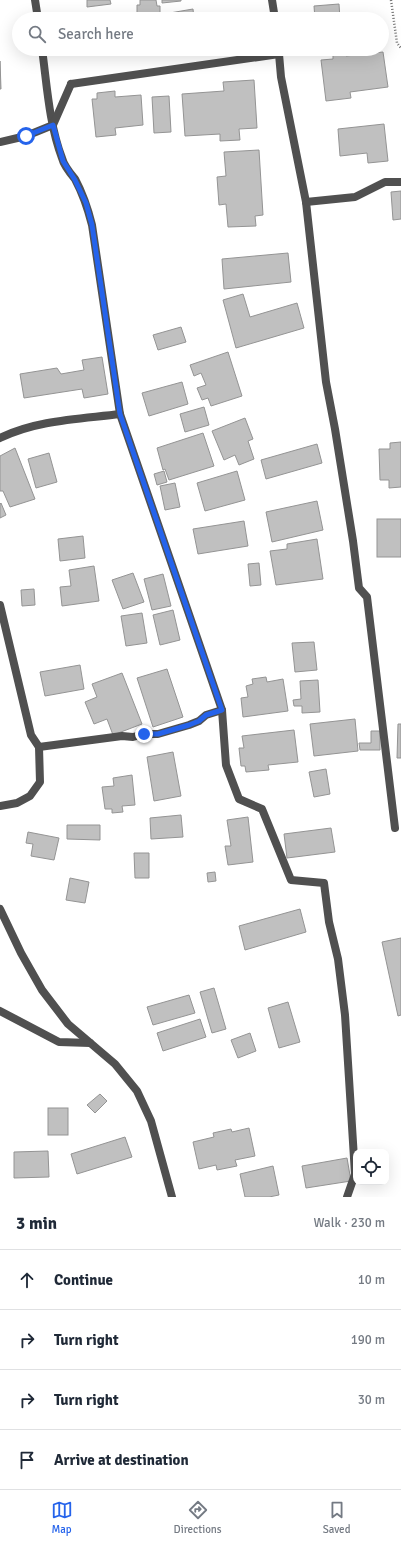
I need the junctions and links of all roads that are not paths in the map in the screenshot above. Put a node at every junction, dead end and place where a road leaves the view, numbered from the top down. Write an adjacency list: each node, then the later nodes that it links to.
1 (35, 0): 3 (street)
2 (272, 0): 4 (street)
3 (37, 12)
4 (274, 12)
5 (43, 56): 8 (street)
6 (253, 56): 8 (street)
7 (279, 56): 11 (street)
8 (53, 125): 9 (street); 12 (street)
9 (0, 142)
10 (401, 182): 11 (street)
11 (306, 202): 18 (street)
12 (120, 414): 13 (street); 15 (street)
13 (0, 438)
14 (0, 605): 16 (street)
15 (222, 710): 16 (street); 23 (street)
16 (39, 747): 17 (street)
17 (0, 806)
18 (395, 828)
19 (0, 909): 21 (street)
20 (0, 1011): 21 (street)
21 (90, 1043): 22 (street)
22 (172, 1197)
23 (347, 1197)

